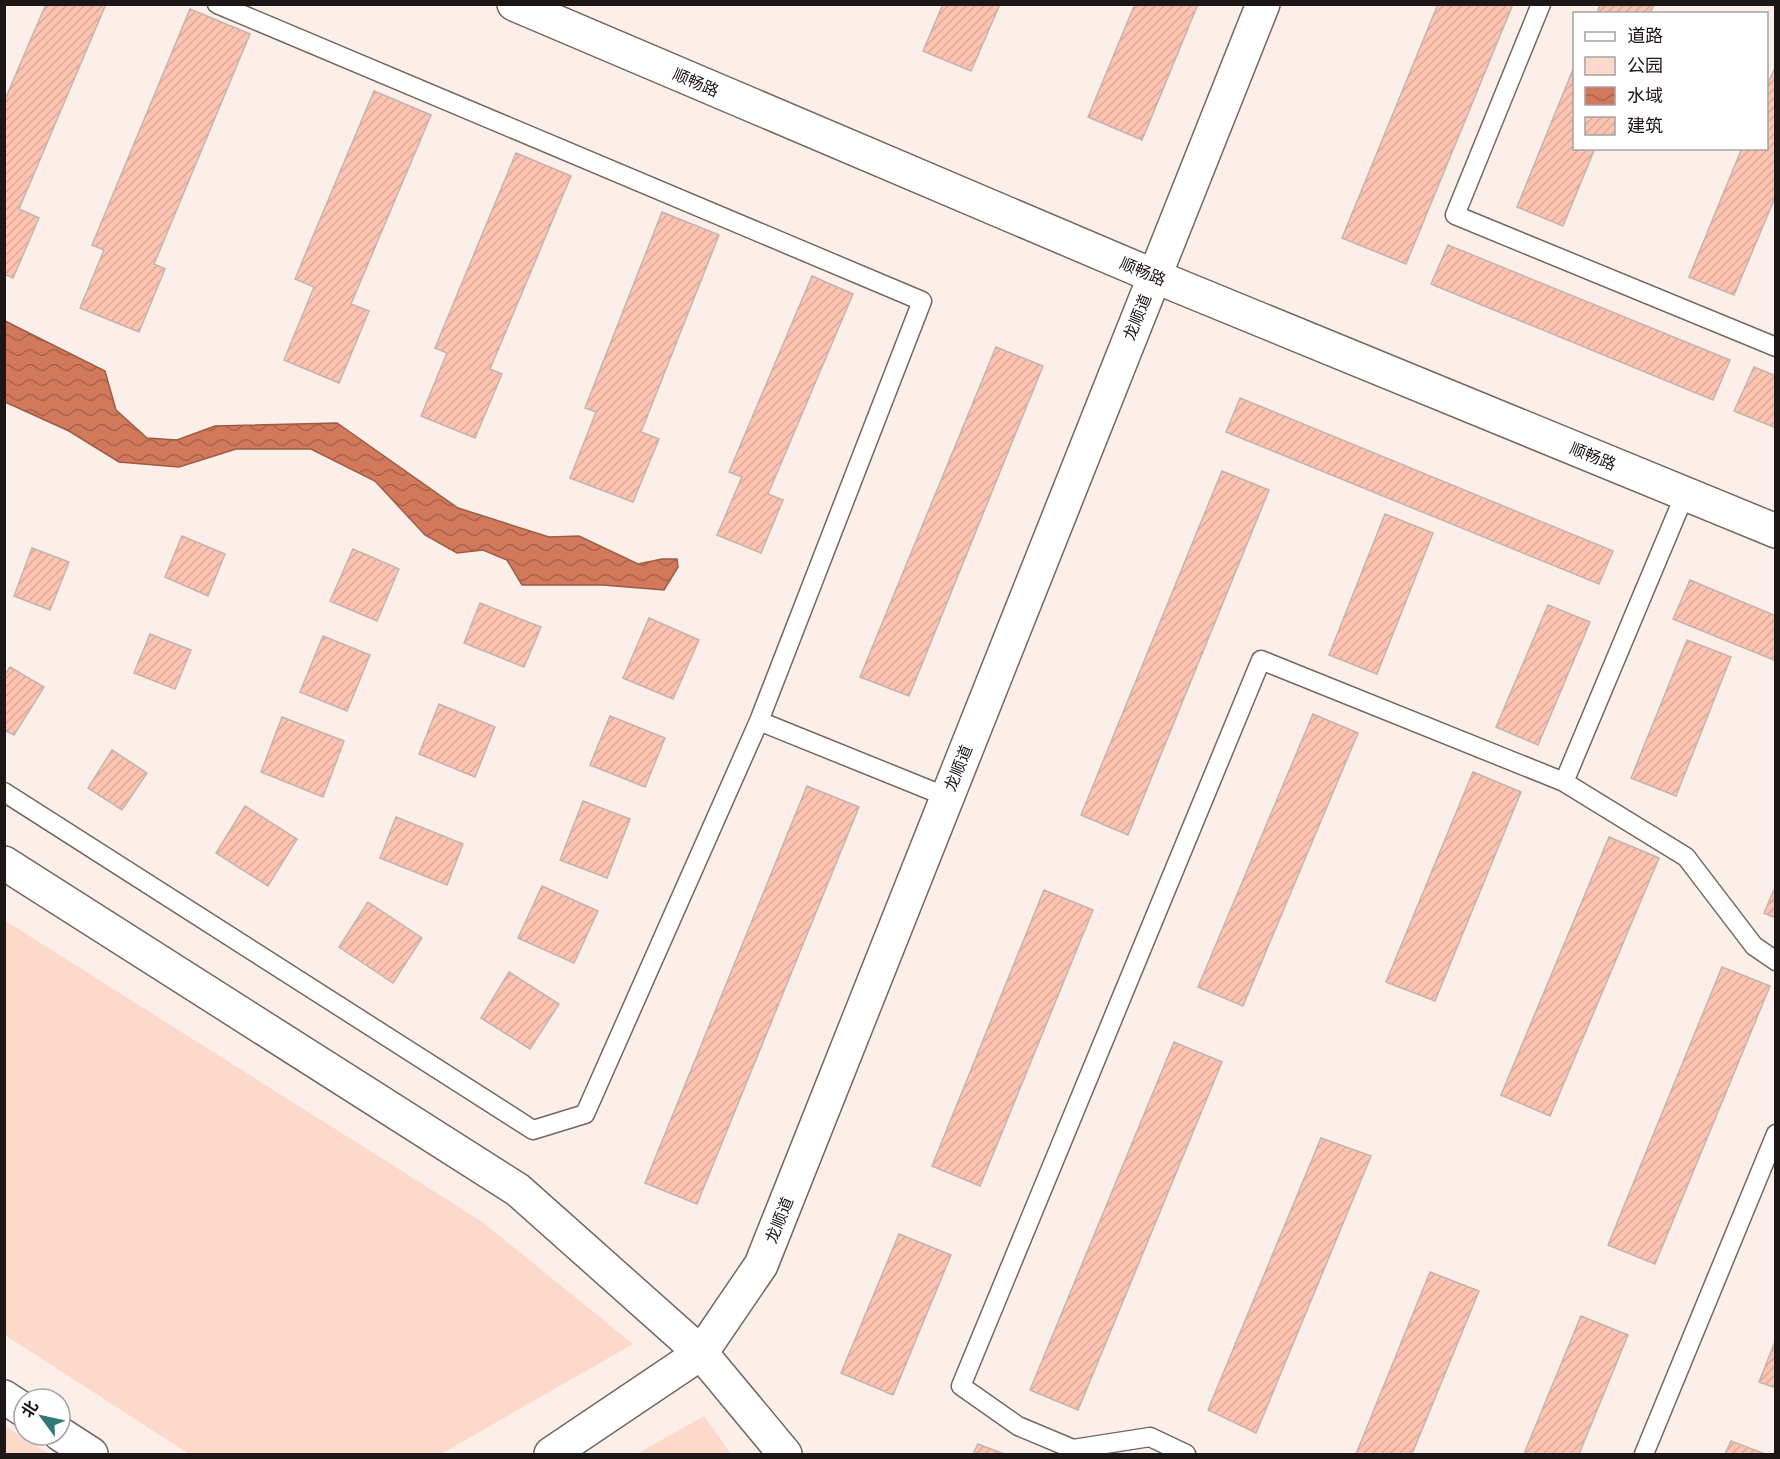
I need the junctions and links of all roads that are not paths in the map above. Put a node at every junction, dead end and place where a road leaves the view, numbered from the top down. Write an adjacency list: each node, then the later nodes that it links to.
1 (217, 4): 9 (lane)
2 (514, 4): 5 (street, 顺畅路)
3 (1263, 4): 5 (street, 龙顺道)
4 (1541, 4): 6 (lane)
5 (1154, 276): 7 (street, 顺畅路); 12 (street, 龙顺道)
6 (1776, 347)
7 (1685, 494): 8 (street, 顺畅路); 10 (lane)
8 (1776, 531)
9 (759, 721): 11 (lane); 12 (lane)
10 (1564, 782): 14 (lane); 21 (lane)
11 (4, 792)
12 (947, 797): 16 (street, 龙顺道)
13 (4, 862): 16 (street)
14 (1776, 961)
15 (1776, 1134): 22 (lane)
16 (701, 1353): 19 (street, 龙顺道); 20 (street)
17 (72, 1442): 18 (street)
18 (90, 1455)
19 (550, 1455)
20 (785, 1455)
21 (1186, 1455)
22 (1644, 1455)

